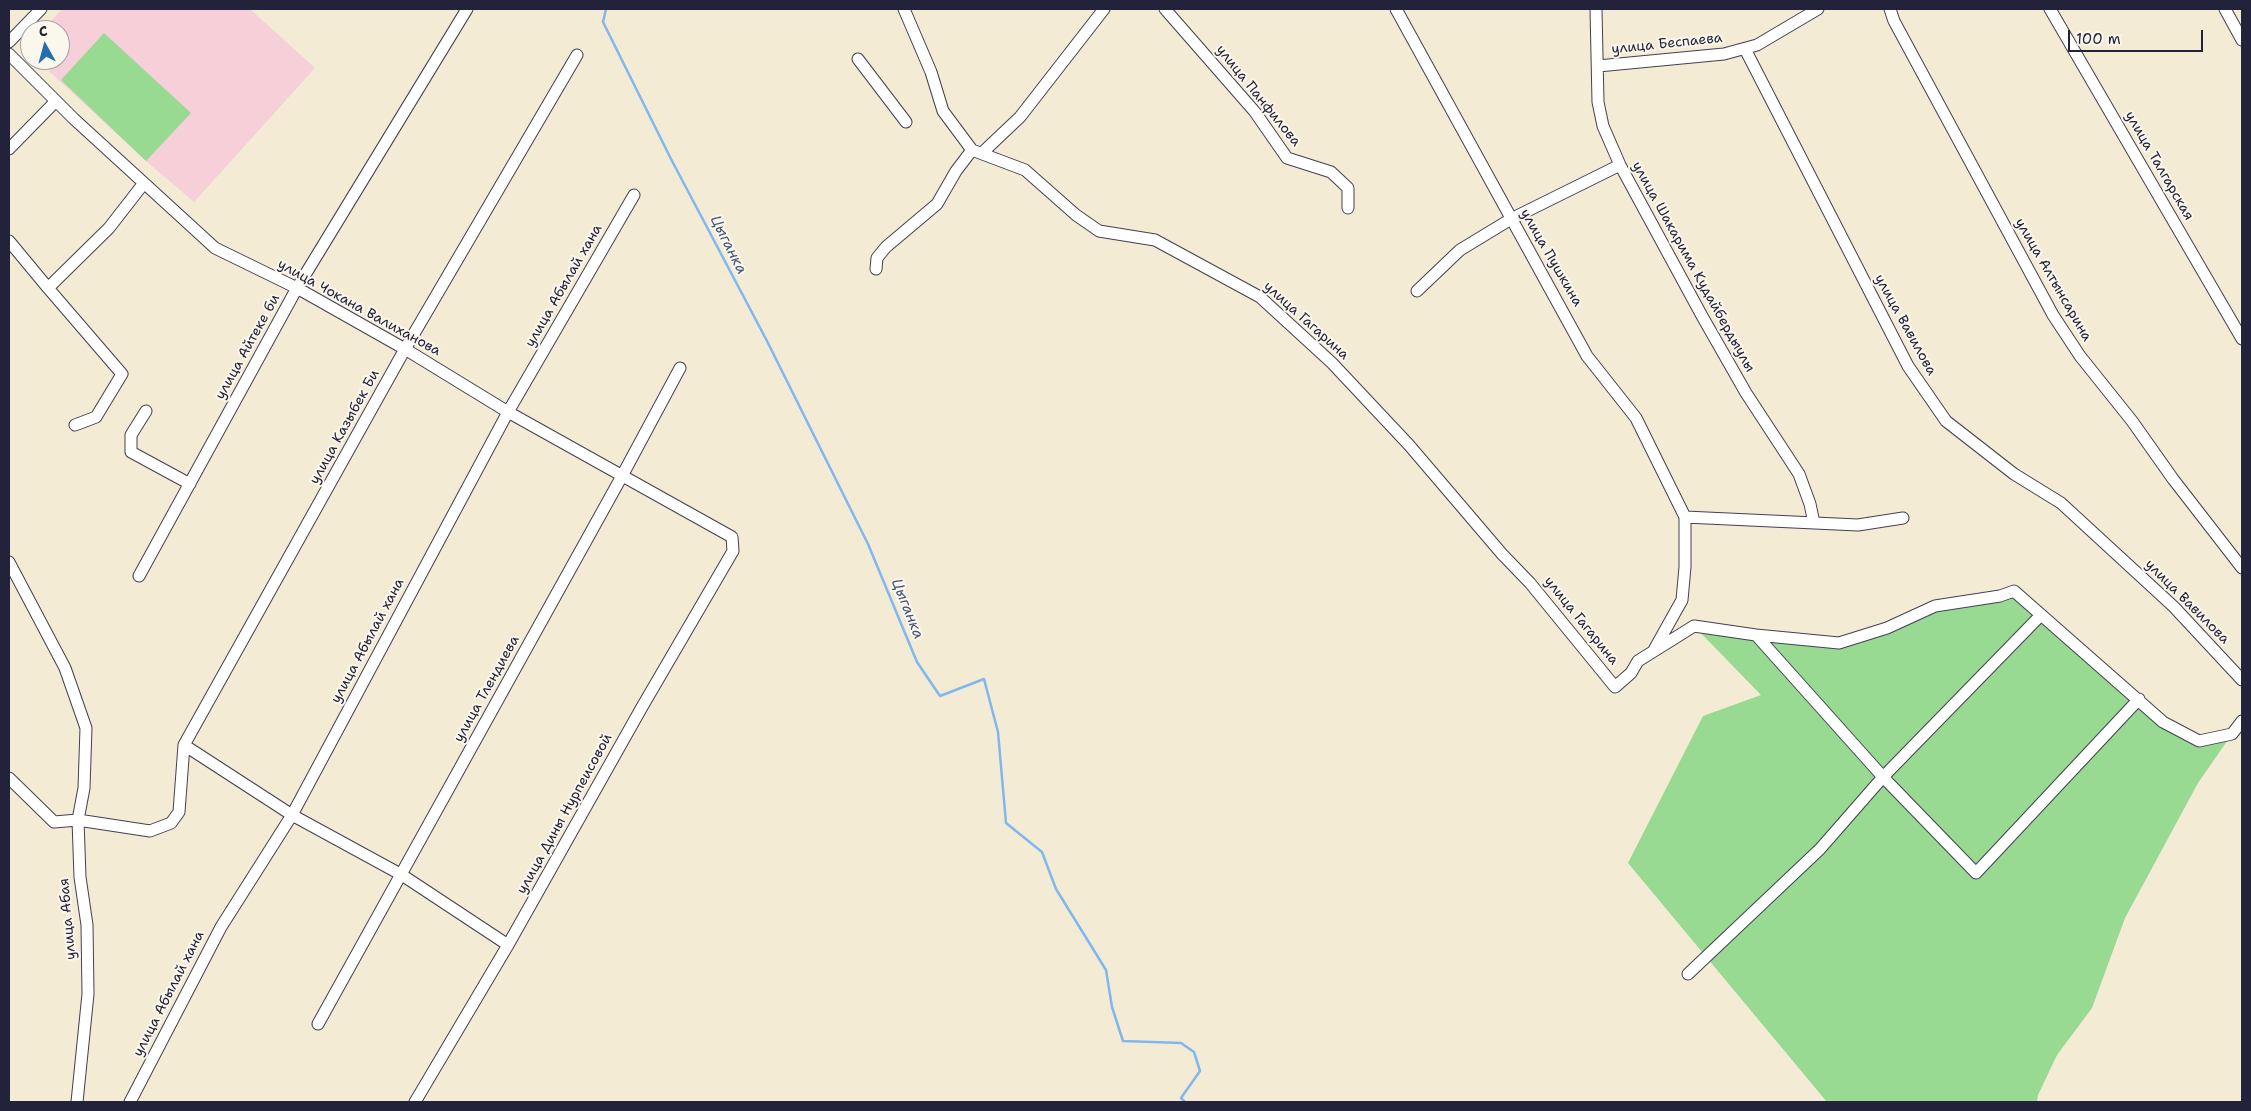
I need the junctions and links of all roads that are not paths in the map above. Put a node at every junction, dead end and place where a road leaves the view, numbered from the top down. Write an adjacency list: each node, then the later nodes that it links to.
1 (41, 9): 13 (street)
2 (467, 9): 31 (street, улица Айтеке би)
3 (904, 9): 22 (street)
4 (1104, 9): 22 (street)
5 (1165, 9): 26 (street, улица Панфилова)
6 (1396, 9): 27 (street, улица Пушкина)
7 (1596, 9): 18 (street, улица Шакарима Кудайбердыулы)
8 (1815, 9): 14 (street, улица Беспаева)
9 (1890, 9): 46 (street, улица Алтынсарина)
10 (2050, 9): 33 (street, улица Талгарская)
11 (2225, 9): 12 (street)
12 (2242, 40)
13 (9, 42)
14 (1745, 49): 18 (street, улица Беспаева); 51 (street, улица Вавилова)
15 (9, 54): 19 (street, улица Чокана Валиханова)
16 (576, 55): 34 (street, улица Казыбек Би)
17 (858, 59): 20 (street)
18 (1598, 66): 23 (street, улица Шакарима Кудайбердыулы)
19 (56, 101): 21 (street); 24 (street, улица Чокана Валиханова)
20 (906, 122)
21 (9, 149)
22 (977, 152): 29 (street); 50 (street, улица Гагарина)
23 (1620, 165): 27 (street); 43 (street, улица Шакарима Кудайбердыулы)
24 (144, 183): 30 (street); 31 (street, улица Чокана Валиханова)
25 (634, 195): 37 (street, улица Абылай хана)
26 (1348, 208)
27 (1511, 219): 32 (street); 41 (street, улица Пушкина)
28 (9, 241): 30 (street)
29 (876, 269)
30 (48, 288): 38 (street)
31 (298, 288): 34 (street, улица Чокана Валиханова); 40 (street, улица Айтеке би)
32 (1417, 291)
33 (2242, 338)
34 (405, 349): 37 (street, улица Чокана Валиханова); 54 (street, улица Казыбек Би)
35 (680, 368): 39 (street, улица Тлендиева)
36 (146, 411): 40 (street)
37 (508, 412): 39 (street, улица Чокана Валиханова); 57 (street, улица Абылай хана)
38 (75, 425)
39 (622, 476): 44 (street, улица Чокана Валиханова); 59 (street, улица Тлендиева)
40 (190, 484): 47 (street, улица Айтеке би)
41 (1685, 517): 43 (street); 50 (street, улица Пушкина)
42 (1904, 518): 43 (street)
43 (1814, 523)
44 (732, 537): 60 (street, улица Дины Нурпеисовой)
45 (9, 562): 58 (street, улица Абая)
46 (2242, 568)
47 (139, 576)
48 (2041, 615): 49 (street); 52 (street); 55 (street)
49 (1756, 635): 50 (street); 55 (street)
50 (1653, 653)
51 (2242, 680)
52 (2139, 699): 53 (street); 55 (street)
53 (2242, 722)
54 (184, 745): 57 (street); 58 (street, улица Казыбек Би)
55 (1883, 777): 61 (street)
56 (9, 778): 58 (street)
57 (292, 815): 59 (street); 64 (street, улица Абылай хана)
58 (78, 820): 63 (street, улица Абая)
59 (402, 875): 60 (street); 62 (street, улица Тлендиева)
60 (508, 945): 65 (street, улица Дины Нурпеисовой)
61 (1688, 974)
62 (318, 1024)
63 (77, 1102)
64 (130, 1102)
65 (415, 1102)

